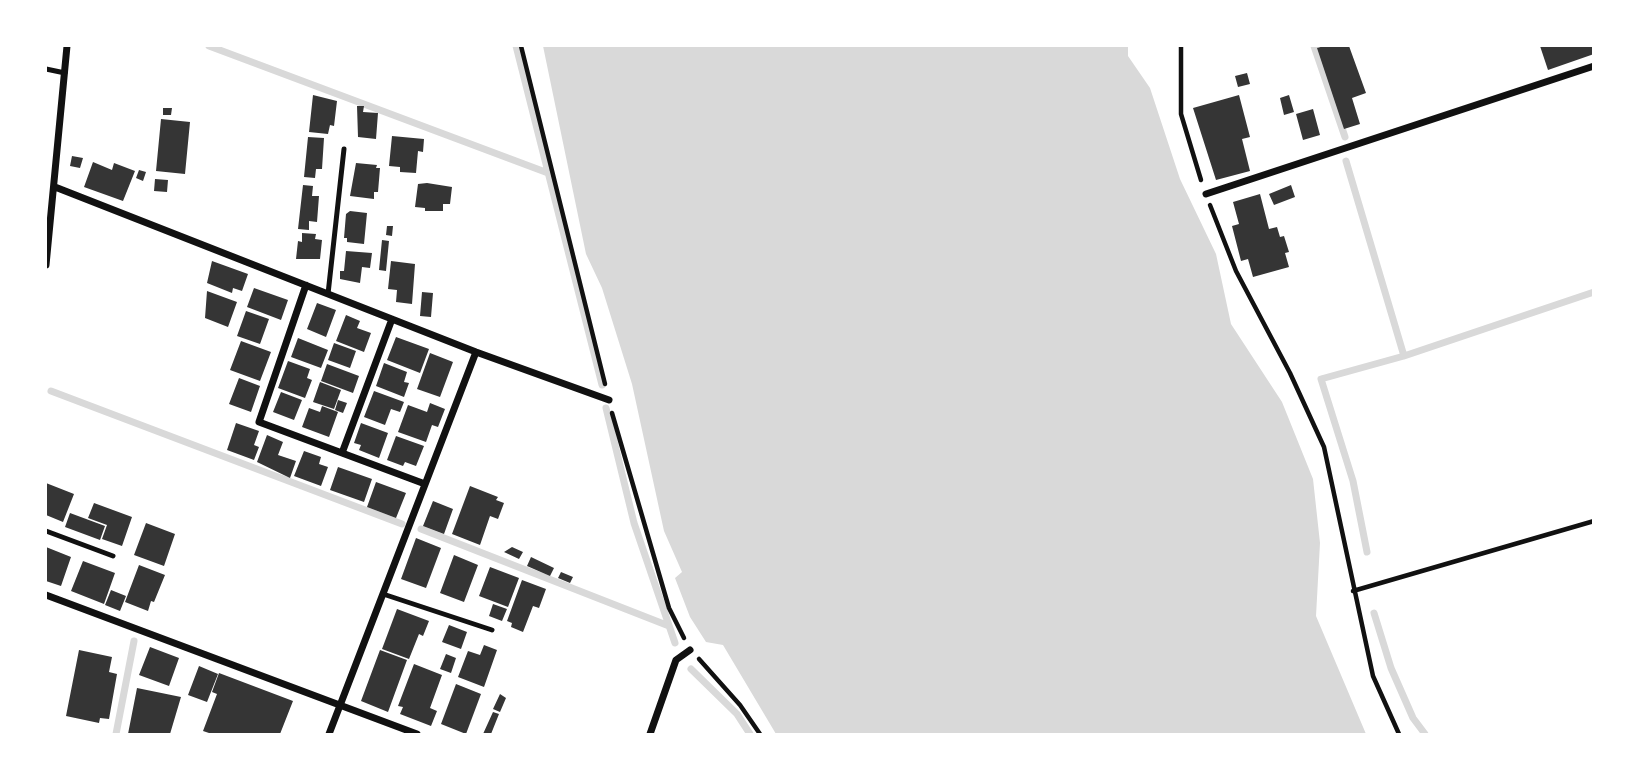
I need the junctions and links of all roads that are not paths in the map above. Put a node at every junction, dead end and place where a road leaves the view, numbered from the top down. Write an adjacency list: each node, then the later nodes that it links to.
1 (68, 46): 4 (street)
2 (1594, 66): 7 (street)
3 (46, 69): 4 (lane)
4 (65, 73): 6 (street)
5 (344, 149): 10 (lane)
6 (55, 187): 8 (street); 9 (street)
7 (1206, 194)
8 (46, 265)
9 (306, 285): 10 (street); 14 (street)
10 (328, 294): 11 (street)
11 (392, 319): 12 (street); 14 (street)
12 (476, 352): 13 (street); 15 (street)
13 (608, 400)
14 (342, 453): 15 (street)
15 (425, 484): 18 (street)
16 (46, 531): 17 (lane)
17 (113, 556)
18 (383, 594): 20 (lane); 22 (street)
19 (46, 595): 22 (street)
20 (492, 630)
21 (690, 650): 25 (street)
22 (341, 705): 23 (street); 24 (street)
23 (329, 734)
24 (417, 734)
25 (650, 734)

